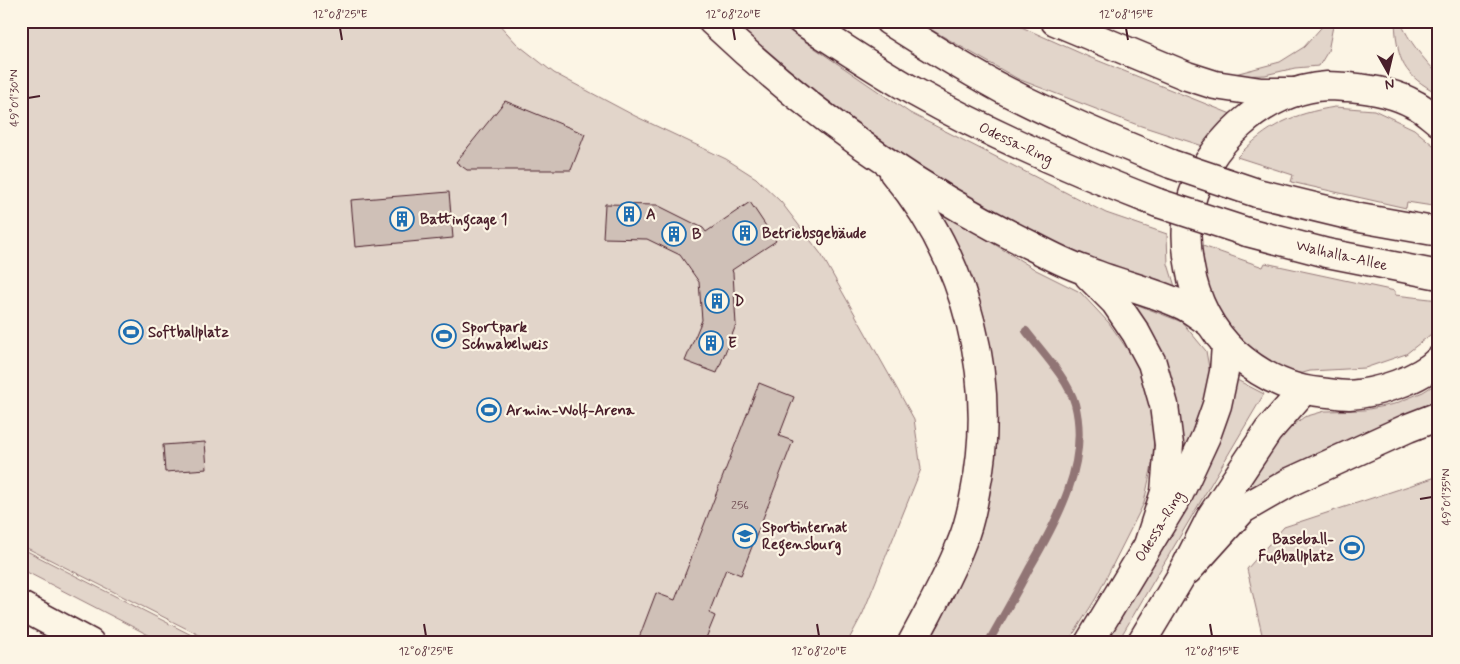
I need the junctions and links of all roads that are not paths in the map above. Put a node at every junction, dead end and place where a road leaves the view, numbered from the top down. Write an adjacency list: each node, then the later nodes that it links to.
1 (712, 21): 7 (main road)
2 (802, 21): 8 (main road, Odessa-Ring, bridge)
3 (889, 21): 9 (main road, bridge)
4 (1055, 21): 5 (main road)
5 (1295, 92): 6 (main road); 12 (main road)
6 (1439, 122)
7 (880, 157): 10 (main road); 21 (main road)
8 (1247, 232): 11 (main road, Walhalla-Allee)
9 (1439, 232)
10 (1083, 270): 12 (main road); 17 (main road)
11 (1439, 275)
12 (1209, 322): 13 (main road)
13 (1226, 344): 15 (main road); 17 (main road, Odessa-Ring)
14 (1437, 364): 15 (main road)
15 (1302, 390): 18 (main road)
16 (1439, 416): 18 (main road)
17 (1149, 542): 22 (main road, Odessa-Ring)
18 (1180, 578): 23 (main road)
19 (21, 606): 20 (main road)
20 (90, 643)
21 (912, 643)
22 (1088, 643)
23 (1141, 643)

